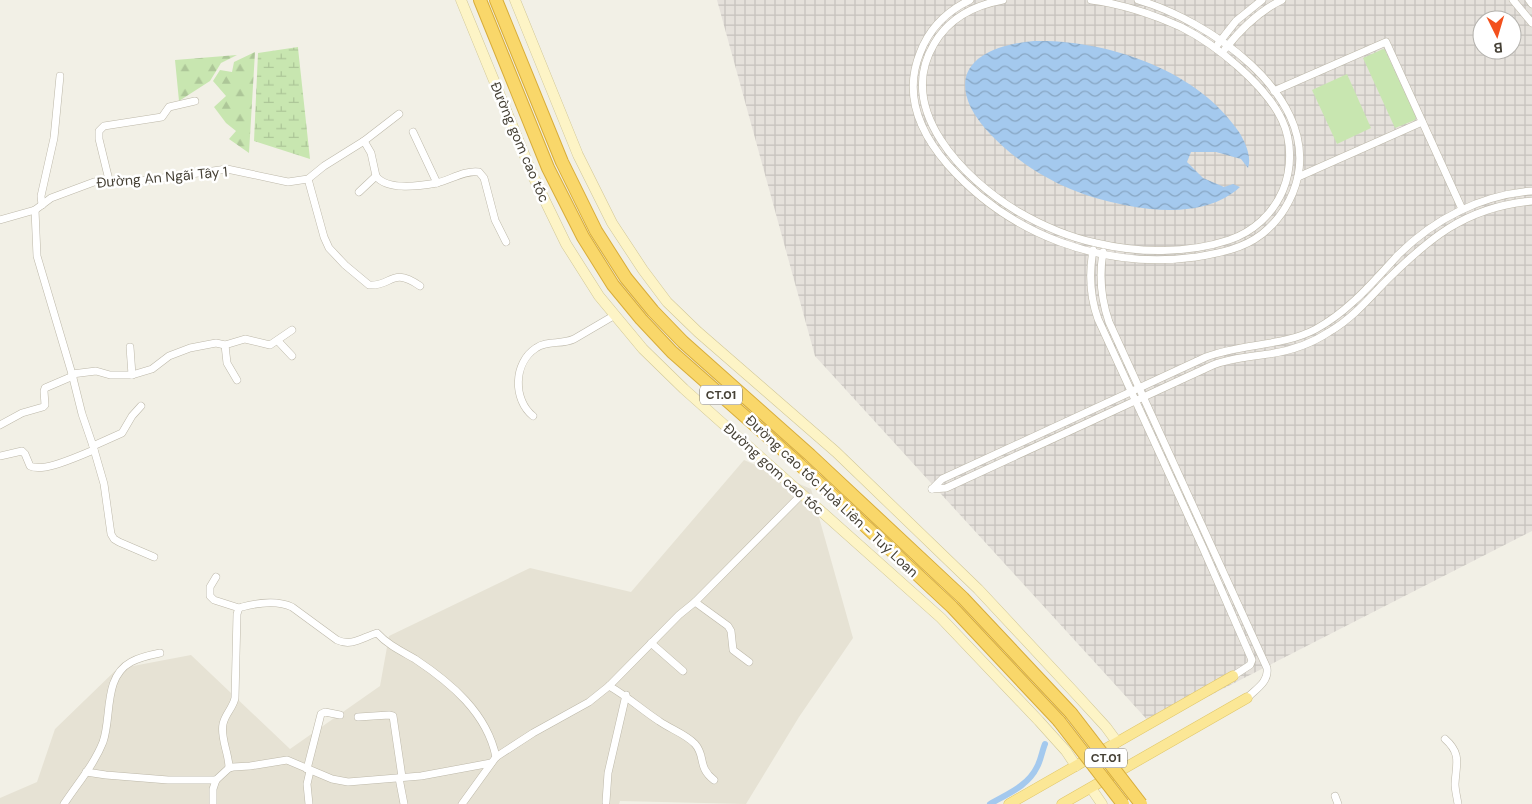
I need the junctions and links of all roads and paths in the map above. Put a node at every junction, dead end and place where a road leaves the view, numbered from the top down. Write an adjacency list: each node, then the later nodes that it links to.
1 (461, 0): 48 (main road, Đường gom cao tốc)
2 (480, 0): 102 (highway, Đường cao tốc Hoà Liên - Tuý Loan / CT.01, bridge)
3 (496, 0): 103 (highway, Đường cao tốc Hoà Liên - Tuý Loan / CT.01, bridge)
4 (515, 0): 82 (main road)
5 (970, 0): 16 (street)
6 (1003, 0): 19 (street)
7 (1091, 0): 18 (street)
8 (1138, 0): 15 (street)
9 (1262, 0): 15 (street)
10 (1282, 0): 17 (street)
11 (1513, 0): 14 (street)
12 (1529, 0): 13 (street)
13 (1532, 4)
14 (1532, 23)
15 (1221, 40): 17 (street); 18 (street)
16 (923, 46): 19 (street); 36 (street)
17 (1228, 46): 20 (street); 22 (street)
18 (1215, 48): 20 (street)
19 (931, 50): 33 (street)
20 (1222, 53): 44 (street)
21 (60, 76): 38 (street)
22 (1274, 91): 25 (street); 29 (street)
23 (195, 101): 30 (street)
24 (400, 114): 27 (street)
25 (1422, 122): 29 (street); 39 (street)
26 (413, 132): 32 (street)
27 (364, 141): 28 (street); 31 (street)
28 (376, 176): 32 (street); 35 (street)
29 (1298, 177): 46 (street)
30 (109, 180): 31 (street, Đường An Ngãi Tây 1); 38 (street, Đường An Ngãi Tây 1)
31 (308, 180): 47 (street)
32 (437, 183): 42 (street)
33 (982, 185): 36 (street); 43 (street)
34 (1532, 191): 39 (street)
35 (359, 192)
36 (976, 193): 45 (street)
37 (1532, 201): 59 (street)
38 (42, 205): 40 (street, Đường An Ngãi Tây 1)
39 (1462, 209): 57 (street)
40 (35, 210): 41 (street, Đường An Ngãi Tây 1); 54 (street)
41 (0, 220)
42 (506, 242)
43 (1095, 243): 44 (street); 45 (street)
44 (1104, 245): 46 (street)
45 (1093, 253): 46 (street); 58 (street)
46 (1102, 255): 57 (street)
47 (420, 286)
48 (615, 315): 62 (street); 66 (main road, Đường gom cao tốc)
49 (292, 330): 50 (street)
50 (278, 341): 51 (street); 53 (street)
51 (225, 345): 55 (street); 56 (street)
52 (130, 347): 55 (street)
53 (292, 356)
54 (73, 375): 55 (street); 63 (street); 64 (street)
55 (132, 375)
56 (237, 380)
57 (1139, 388): 58 (street); 59 (street)
58 (1130, 392): 60 (street); 60 (street)
59 (1143, 397): 60 (street); 78 (street)
60 (1134, 401): 75 (street)
61 (141, 406): 64 (street)
62 (533, 416)
63 (0, 425)
64 (94, 448): 65 (street); 67 (street)
65 (0, 456)
66 (802, 494): 69 (street); 84 (main road, Đường gom cao tốc)
67 (154, 557)
68 (216, 577): 70 (street)
69 (695, 602): 71 (street); 73 (street)
70 (239, 608): 83 (street); 85 (street)
71 (651, 643): 74 (street); 76 (street)
72 (160, 653): 87 (street)
73 (749, 662)
74 (683, 671)
75 (1233, 676): 82 (main road)
76 (609, 686): 77 (street); 83 (street)
77 (626, 695): 90 (street); 93 (street)
78 (1247, 698): 91 (main road)
79 (340, 715): 86 (street)
80 (358, 717): 88 (street)
81 (1445, 739): 105 (street)
82 (1117, 742): 84 (main road)
83 (494, 760): 88 (street); 98 (street)
84 (1076, 766): 99 (main road)
85 (229, 768): 86 (street); 89 (street)
86 (309, 770): 88 (street); 96 (street)
87 (86, 772): 89 (street); 94 (street)
88 (401, 778): 97 (street)
89 (216, 780): 95 (street)
90 (714, 780)
91 (1091, 788): 100 (main road); 101 (main road)
92 (1335, 796): 104 (street)
93 (606, 802)
94 (64, 804)
95 (213, 804)
96 (309, 804)
97 (404, 804)
98 (462, 804)
99 (1009, 804)
100 (1062, 804)
101 (1102, 804)
102 (1123, 804)
103 (1142, 804)
104 (1338, 804)
105 (1458, 804)

